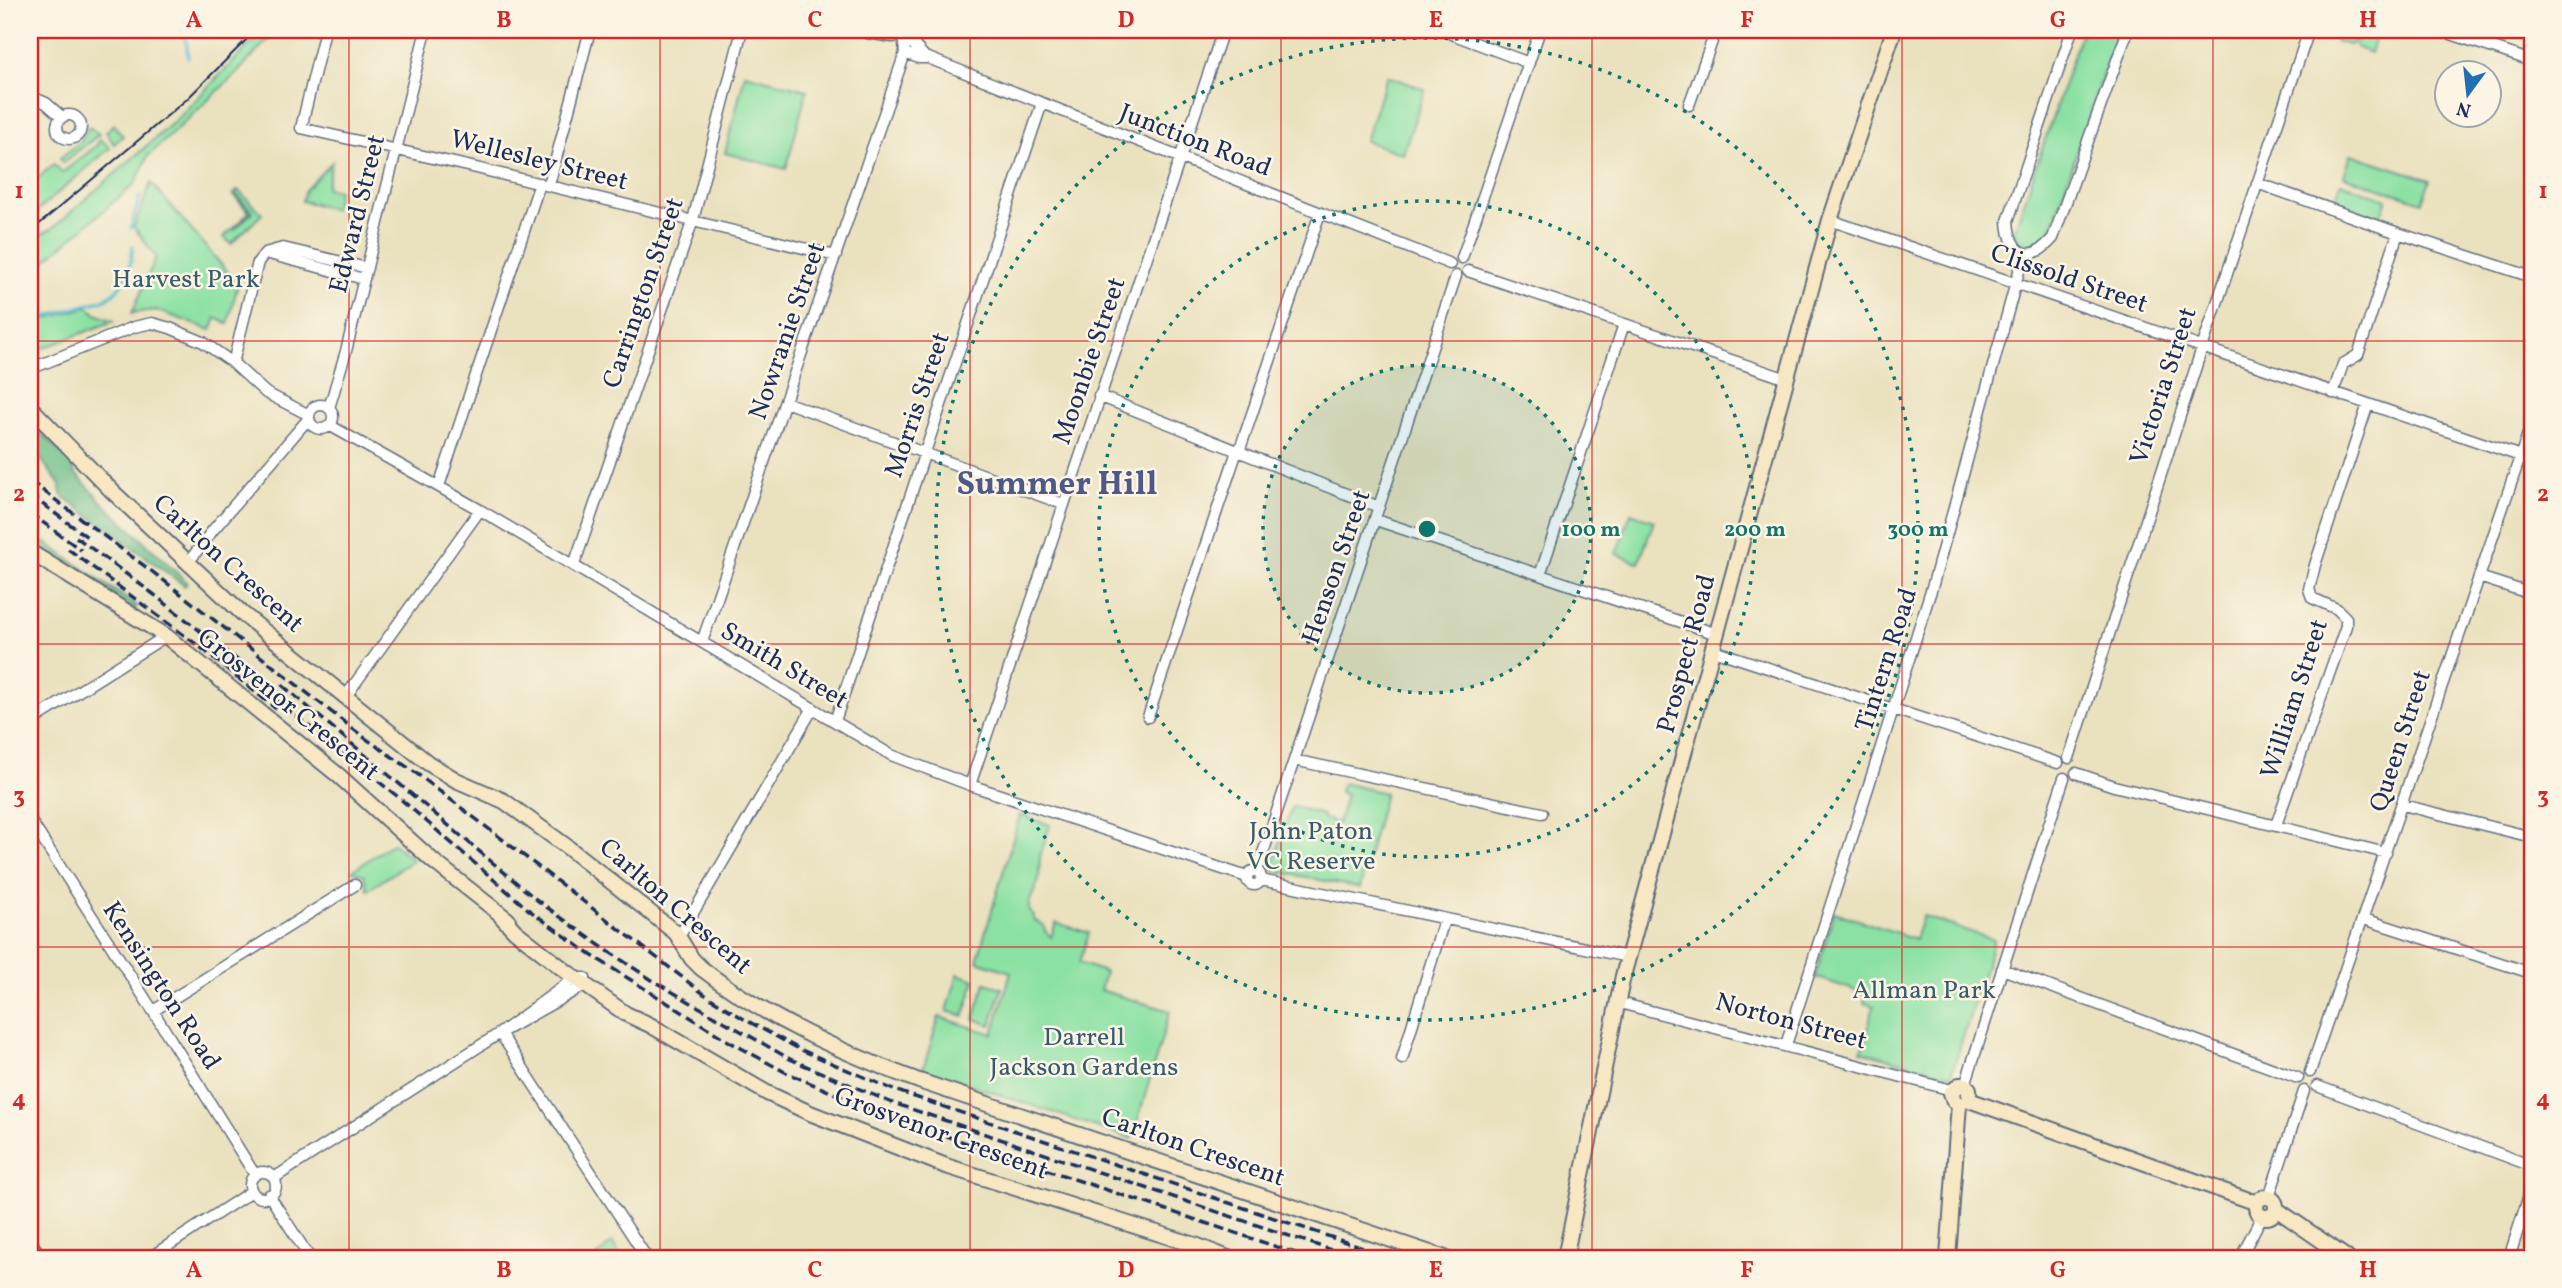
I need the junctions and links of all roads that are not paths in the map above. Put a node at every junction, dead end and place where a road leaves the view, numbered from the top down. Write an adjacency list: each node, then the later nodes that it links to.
1 (325, 30): 26 (street, Wellesley Street)
2 (426, 30): 26 (street, Edward Street)
3 (590, 30): 29 (street)
4 (742, 30): 31 (street, Carrington Street)
5 (867, 30): 16 (main road)
6 (1223, 30): 27 (street, Moonbie Street)
7 (1441, 30): 21 (street)
8 (1540, 30): 21 (street)
9 (1716, 30): 24 (street)
10 (1894, 30): 32 (street, Prospect Road)
11 (2072, 30): 34 (street)
12 (2128, 30): 34 (street)
13 (2309, 30): 28 (street, Victoria Street)
14 (2440, 30): 17 (street)
15 (2495, 30): 17 (street)
16 (909, 31): 18 (street, Nowranie Street); 19 (street, Junction Road)
17 (2490, 47): 20 (street)
18 (905, 53): 19 (street, Junction Road); 35 (street, Nowranie Street)
19 (924, 57): 23 (street, Junction Road)
20 (2532, 61)
21 (1529, 63): 36 (street)
22 (30, 96): 25 (street)
23 (1042, 103): 27 (street, Junction Road); 58 (street, Morris Street)
24 (1689, 105)
25 (62, 117)
26 (396, 150): 29 (street, Wellesley Street); 39 (street, Edward Street)
27 (1181, 158): 30 (street, Junction Road); 49 (street, Moonbie Street)
28 (2257, 183): 33 (street); 44 (street, Victoria Street)
29 (544, 184): 31 (street, Wellesley Street); 61 (street)
30 (1320, 213): 37 (street, Junction Road); 57 (street)
31 (693, 220): 35 (street, Wellesley Street); 68 (street, Carrington Street)
32 (1830, 220): 42 (street, Clissold Street); 47 (street, Prospect Road)
33 (2398, 233): 41 (street); 48 (street)
34 (2024, 253): 42 (street, Tintern Road)
35 (836, 256): 50 (street, Nowranie Street)
36 (1462, 258): 37 (street); 38 (street)
37 (1450, 264): 40 (street)
38 (1468, 271): 40 (street); 43 (street)
39 (365, 274): 45 (street); 53 (street, Edward Street)
40 (1456, 276): 63 (street, Henson Street)
41 (2532, 277)
42 (2014, 283): 44 (street, Clissold Street); 78 (street, Tintern Road)
43 (1624, 324): 47 (street); 69 (street)
44 (2202, 348): 48 (street, Clissold Street); 82 (street, Victoria Street)
45 (233, 363): 46 (street); 54 (street)
46 (30, 369)
47 (1787, 379): 72 (street, Prospect Road)
48 (2333, 393): 51 (street, Clissold Street)
49 (1099, 396): 57 (street); 62 (street, Moonbie Street)
50 (785, 402): 58 (street); 74 (street, Nowranie Street)
51 (2368, 404): 59 (street, Clissold Street); 91 (street, William Street)
52 (30, 407): 67 (street, Carlton Crescent)
53 (329, 408): 54 (street); 56 (street)
54 (309, 416): 56 (street); 67 (street)
55 (2532, 422): 59 (street, Queen Street)
56 (329, 425): 61 (street, Smith Street)
57 (1238, 451): 63 (street); 79 (street)
58 (924, 453): 62 (street); 80 (street, Morris Street)
59 (2521, 456): 60 (street, Clissold Street); 70 (street, Queen Street)
60 (2532, 460)
61 (439, 486): 64 (street, Smith Street)
62 (1063, 504): 87 (street, Moonbie Street)
63 (1379, 508): 65 (street, Henson Street)
64 (480, 510): 68 (street, Smith Street); 76 (street)
65 (1376, 520): 69 (street); 83 (street, Henson Street)
66 (30, 552): 73 (street, Grosvenor Crescent)
67 (187, 564): 76 (street, Carlton Crescent)
68 (574, 565): 74 (street, Smith Street)
69 (1540, 575): 72 (street)
70 (2479, 577): 71 (street); 88 (street, Queen Street)
71 (2532, 594)
72 (1717, 634): 75 (street, Prospect Road)
73 (166, 636): 81 (street); 102 (street, Grosvenor Crescent)
74 (702, 642): 77 (street, Smith Street)
75 (1713, 650): 78 (street); 99 (street, Prospect Road)
76 (346, 696): 98 (street, Carlton Crescent)
77 (813, 708): 80 (street, Smith Street); 98 (street)
78 (1893, 710): 84 (street); 106 (street, Tintern Road)
79 (1147, 717)
80 (835, 721): 87 (street, Smith Street)
81 (30, 722)
82 (2069, 758): 84 (street); 85 (street)
83 (1294, 760): 89 (street); 94 (street, Henson Street)
84 (2058, 762): 86 (street)
85 (2076, 773): 86 (street); 91 (street)
86 (2064, 778): 100 (street)
87 (970, 785): 94 (street, Smith Street)
88 (2403, 805): 92 (street); 93 (street, Queen Street)
89 (1542, 813)
90 (30, 820): 104 (street, Kensington Road)
91 (2276, 825): 93 (street)
92 (2532, 837)
93 (2386, 853): 96 (street, Queen Street)
94 (1255, 876): 97 (street, Smith Street)
95 (355, 885): 104 (street)
96 (2364, 919): 101 (street); 108 (street, Queen Street)
97 (1444, 920): 99 (street, Smith Street); 107 (street)
98 (679, 937): 127 (street, Carlton Crescent)
99 (1628, 957): 103 (street, Prospect Road)
100 (2002, 969): 109 (street); 111 (street)
101 (2528, 972)
102 (581, 980): 105 (street); 126 (street, Grosvenor Crescent)
103 (1616, 1002): 106 (street, Norton Street); 128 (street, Prospect Road)
104 (153, 1011): 115 (street, Kensington Road)
105 (500, 1033): 116 (street); 125 (street)
106 (1786, 1045): 111 (street, Norton Street)
107 (1402, 1059)
108 (2311, 1072): 109 (street); 110 (street)
109 (2298, 1078): 112 (street)
110 (2317, 1086): 112 (street); 114 (street)
111 (1958, 1088): 113 (street)
112 (2304, 1091): 120 (street)
113 (1964, 1102): 120 (street); 129 (street)
114 (2532, 1166)
115 (255, 1175): 116 (street); 118 (street)
116 (274, 1178): 119 (street)
117 (2532, 1186): 132 (street)
118 (252, 1191): 119 (street); 123 (street)
119 (270, 1195): 124 (street)
120 (2266, 1206): 130 (street); 131 (street)
121 (30, 1247): 122 (highway)
122 (37, 1258)
123 (149, 1258)
124 (310, 1258)
125 (647, 1258)
126 (1228, 1258)
127 (1445, 1258)
128 (1564, 1258)
129 (1948, 1258)
130 (2240, 1258)
131 (2347, 1258)
132 (2509, 1258)

